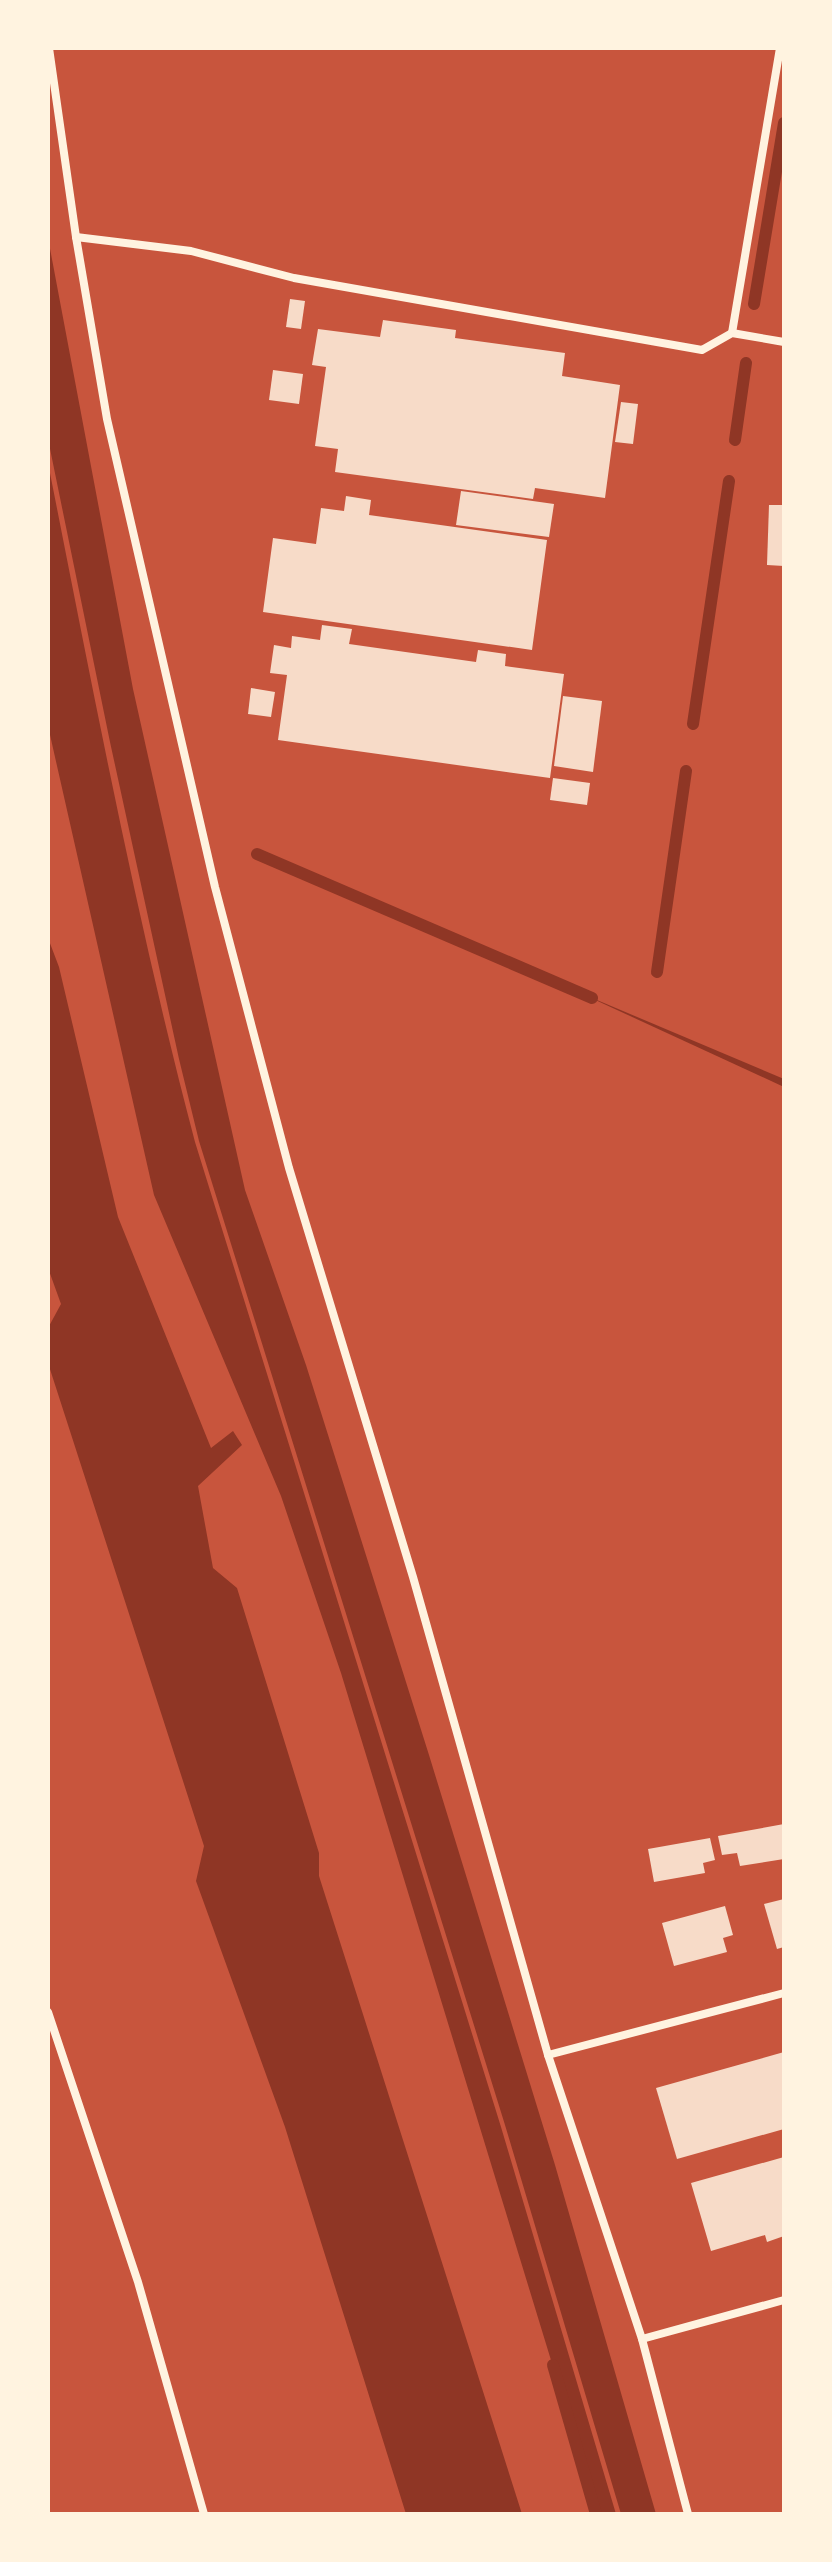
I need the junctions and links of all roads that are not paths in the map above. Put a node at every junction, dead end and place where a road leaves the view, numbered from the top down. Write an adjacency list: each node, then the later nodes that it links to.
1 (49, 48): 3 (street)
2 (780, 48): 4 (street)
3 (76, 237): 4 (street); 8 (street)
4 (732, 333): 5 (street)
5 (784, 342)
6 (784, 1993): 8 (street)
7 (48, 2012): 11 (street)
8 (548, 2055): 10 (street)
9 (784, 2300): 10 (street)
10 (642, 2339): 12 (street)
11 (204, 2514)
12 (688, 2514)

